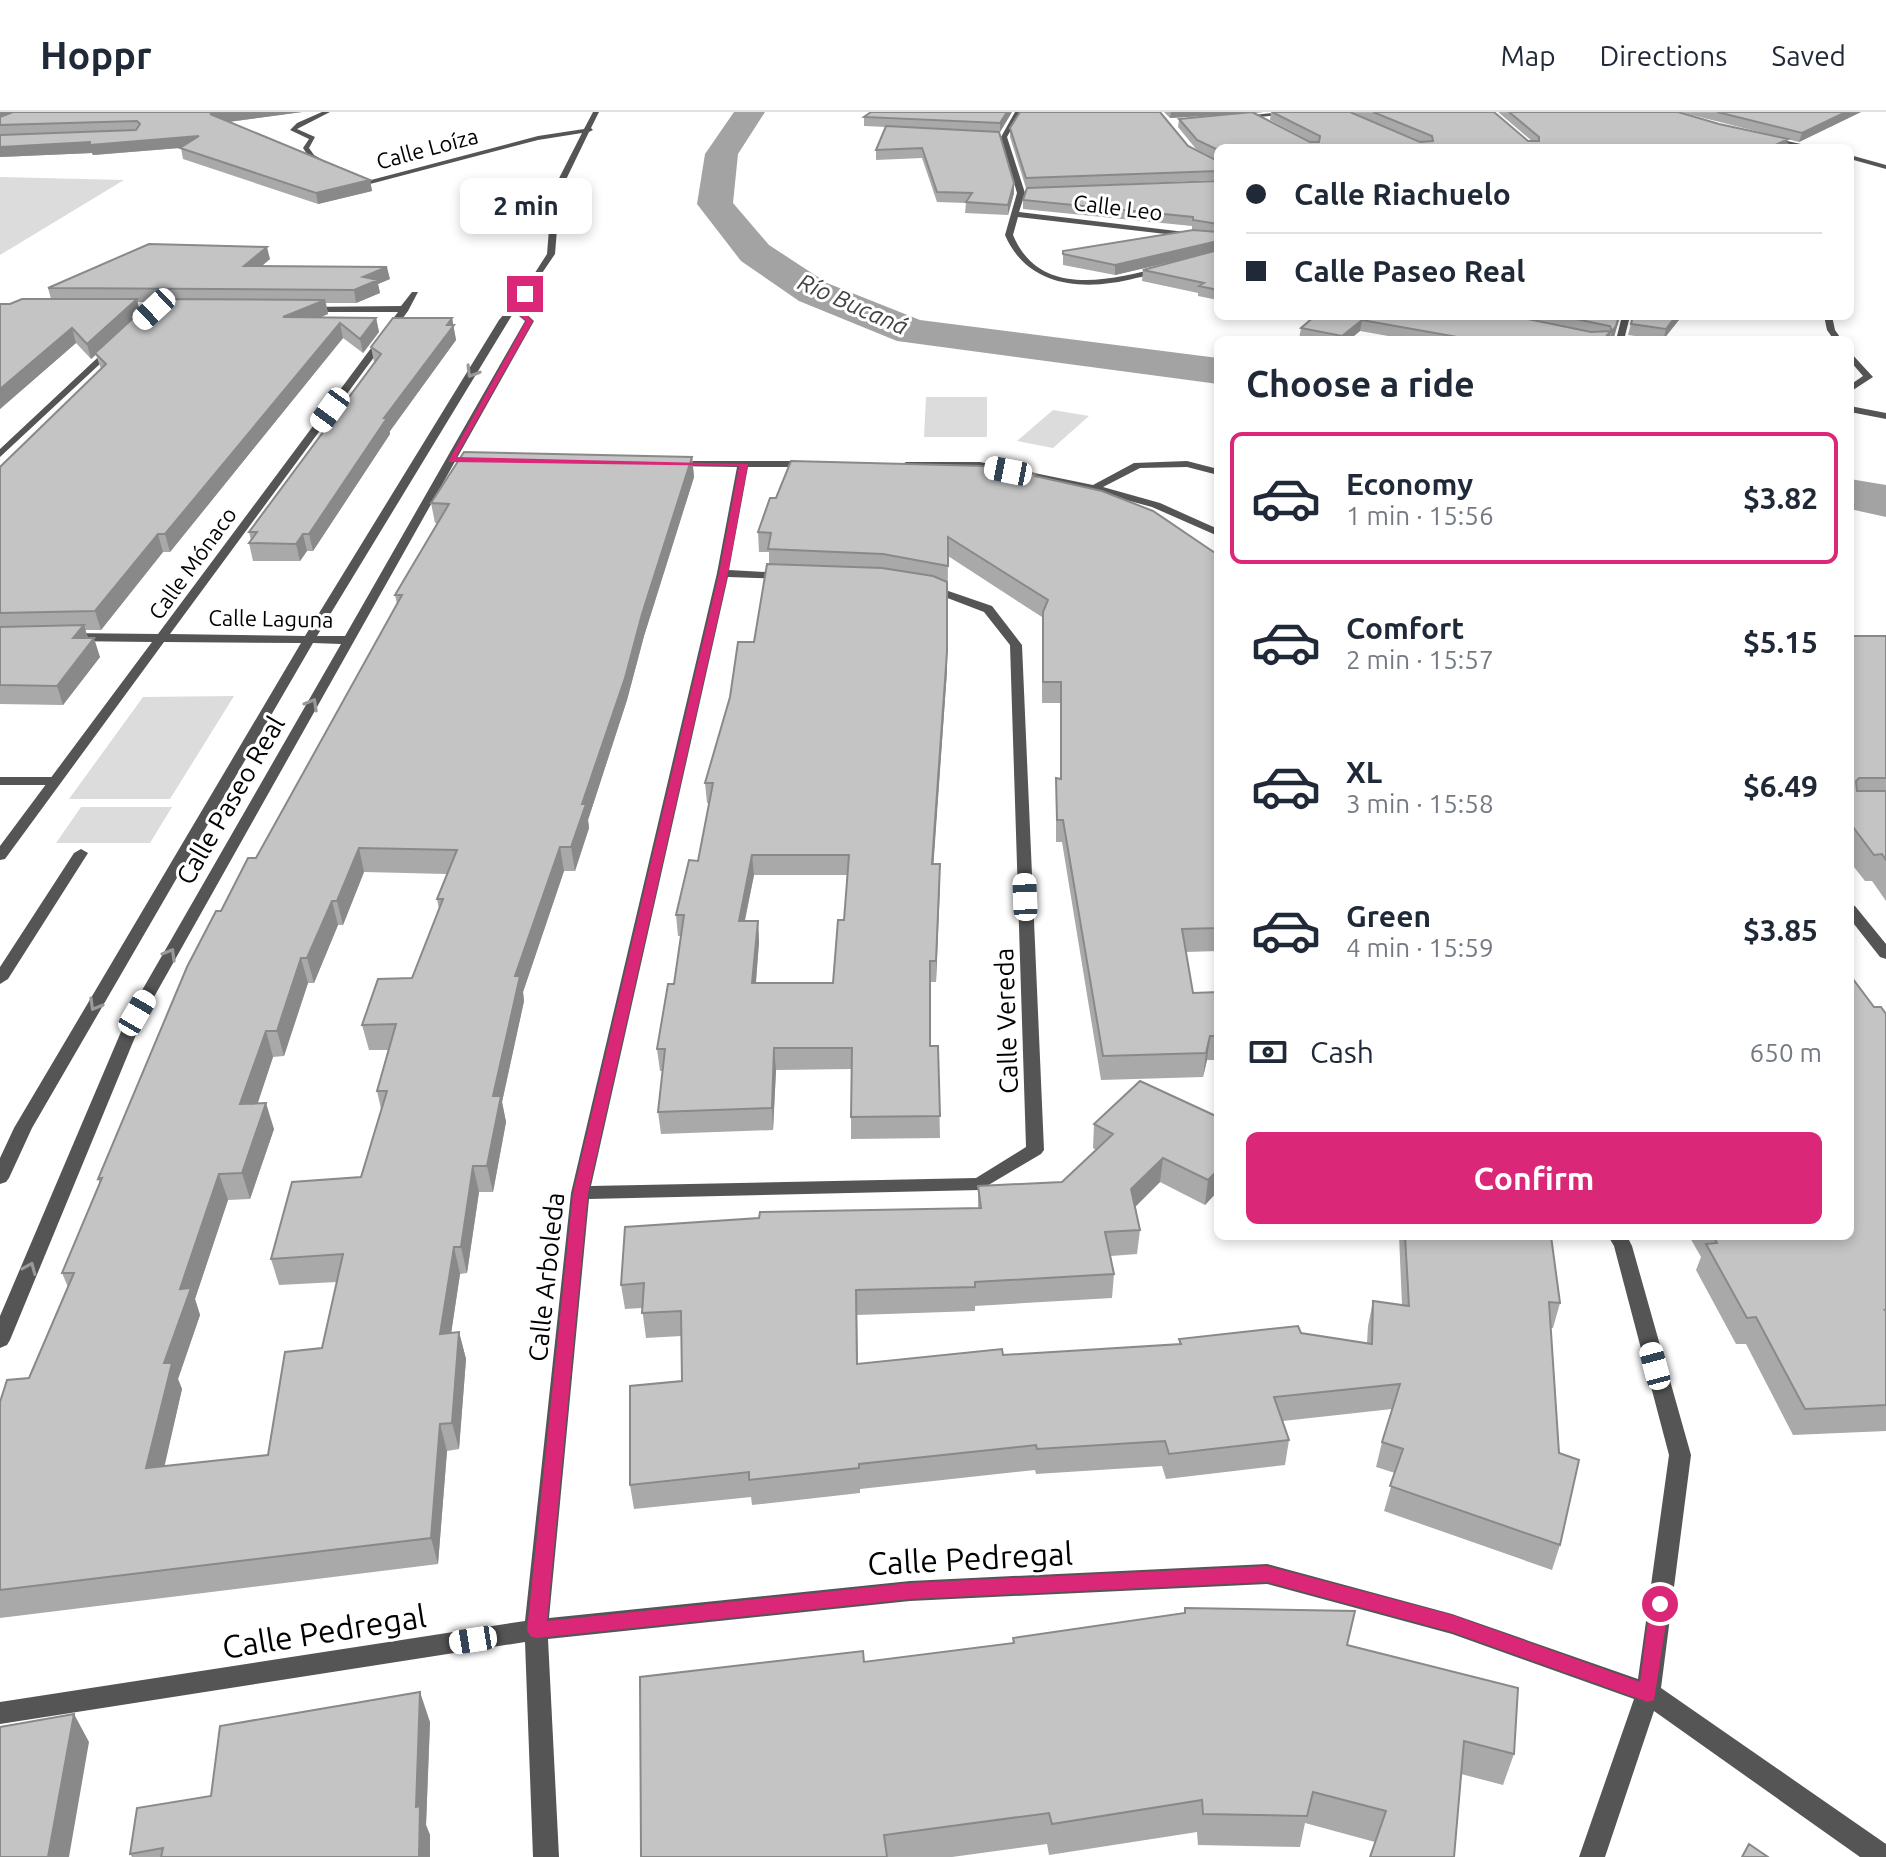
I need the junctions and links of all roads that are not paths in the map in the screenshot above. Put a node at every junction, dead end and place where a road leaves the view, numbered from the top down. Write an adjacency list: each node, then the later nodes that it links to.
1 (327, 112): 8 (street, Calle Loíza)
2 (596, 112): 8 (street, Calle Paseo Real)
3 (1018, 112): 10 (street)
4 (1309, 112): 5 (street)
5 (1253, 116): 6 (street); 7 (street)
6 (1223, 118)
7 (1265, 123)
8 (590, 130): 21 (street, Calle Paseo Real)
9 (989, 137): 10 (street)
10 (1004, 137): 16 (street)
11 (1765, 139): 12 (street)
12 (1790, 144)
13 (1854, 158): 14 (street)
14 (1886, 167)
15 (1035, 192): 16 (street)
16 (1021, 193): 17 (street)
17 (1014, 214): 18 (street, Calle Leo); 19 (street)
18 (1214, 238)
19 (1176, 265)
20 (415, 294): 23 (street, Calle Mónaco)
21 (514, 307): 42 (street, Calle Paseo Real, one-way to 42); 43 (street, Calle Paseo Real)
22 (296, 309): 23 (street)
23 (405, 309): 40 (street, Calle Mónaco)
24 (121, 340): 29 (street)
25 (1854, 360): 26 (street)
26 (1854, 386)
27 (1854, 410): 28 (street)
28 (1886, 416)
29 (0, 454)
30 (651, 463): 31 (street)
31 (743, 464): 32 (street); 37 (street, Calle Arboleda)
32 (825, 464)
33 (887, 464): 35 (street)
34 (1214, 471): 35 (street)
35 (1094, 488): 36 (street)
36 (1214, 531)
37 (723, 573): 38 (street); 52 (street, Calle Arboleda)
38 (799, 576)
39 (910, 584): 52 (street, Calle Vereda)
40 (163, 636): 41 (street, Calle Laguna); 42 (street, Calle Laguna); 45 (street, Calle Mónaco)
41 (45, 638)
42 (309, 640): 43 (street, Calle Laguna); 51 (street, Calle Paseo Real, one-way to 51)
43 (349, 640): 54 (street, Calle Paseo Real, one-way to 43)
44 (0, 781): 45 (street)
45 (55, 781): 47 (street, Calle Mónaco)
46 (81, 853): 50 (street)
47 (0, 856)
48 (1854, 914): 49 (street)
49 (1886, 954)
50 (0, 979)
51 (0, 1178)
52 (580, 1193): 55 (street, Calle Arboleda)
53 (1619, 1240): 56 (street)
54 (0, 1340)
55 (536, 1630): 56 (street, Calle Pedregal); 57 (street, Calle Pedregal); 58 (street, Calle Arboleda)
56 (1648, 1693): 59 (street); 60 (street, Calle Pedregal)
57 (0, 1713)
58 (546, 1857)
59 (1592, 1857)
60 (1882, 1857)

